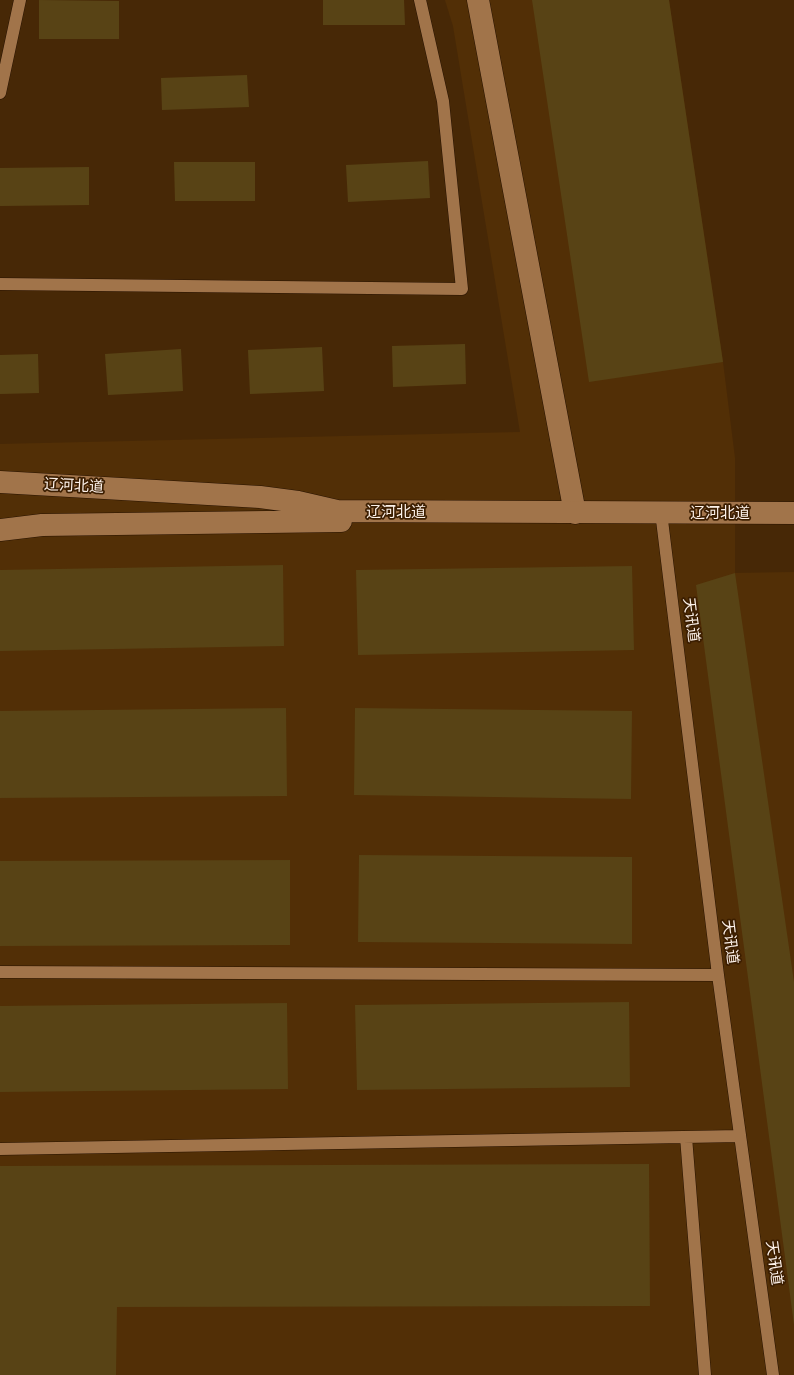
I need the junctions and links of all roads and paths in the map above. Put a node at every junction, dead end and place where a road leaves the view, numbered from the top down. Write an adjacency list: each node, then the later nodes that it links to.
1 (20, 0): 4 (lane)
2 (420, 0): 5 (lane)
3 (478, 0): 7 (street)
4 (0, 93)
5 (0, 284)
6 (0, 482): 7 (street, 辽河北道)
7 (575, 513): 9 (street, 辽河北道)
8 (794, 513): 9 (street, 辽河北道)
9 (662, 518): 10 (street, 辽河北道); 11 (street, 辽河北道); 13 (lane, 天讯道)
10 (794, 522)
11 (0, 530)
12 (0, 972): 13 (lane)
13 (718, 975): 14 (lane, 天讯道)
14 (740, 1136): 15 (lane); 18 (lane, 天讯道)
15 (686, 1137): 16 (lane); 17 (lane)
16 (0, 1150)
17 (705, 1375)
18 (774, 1375)

